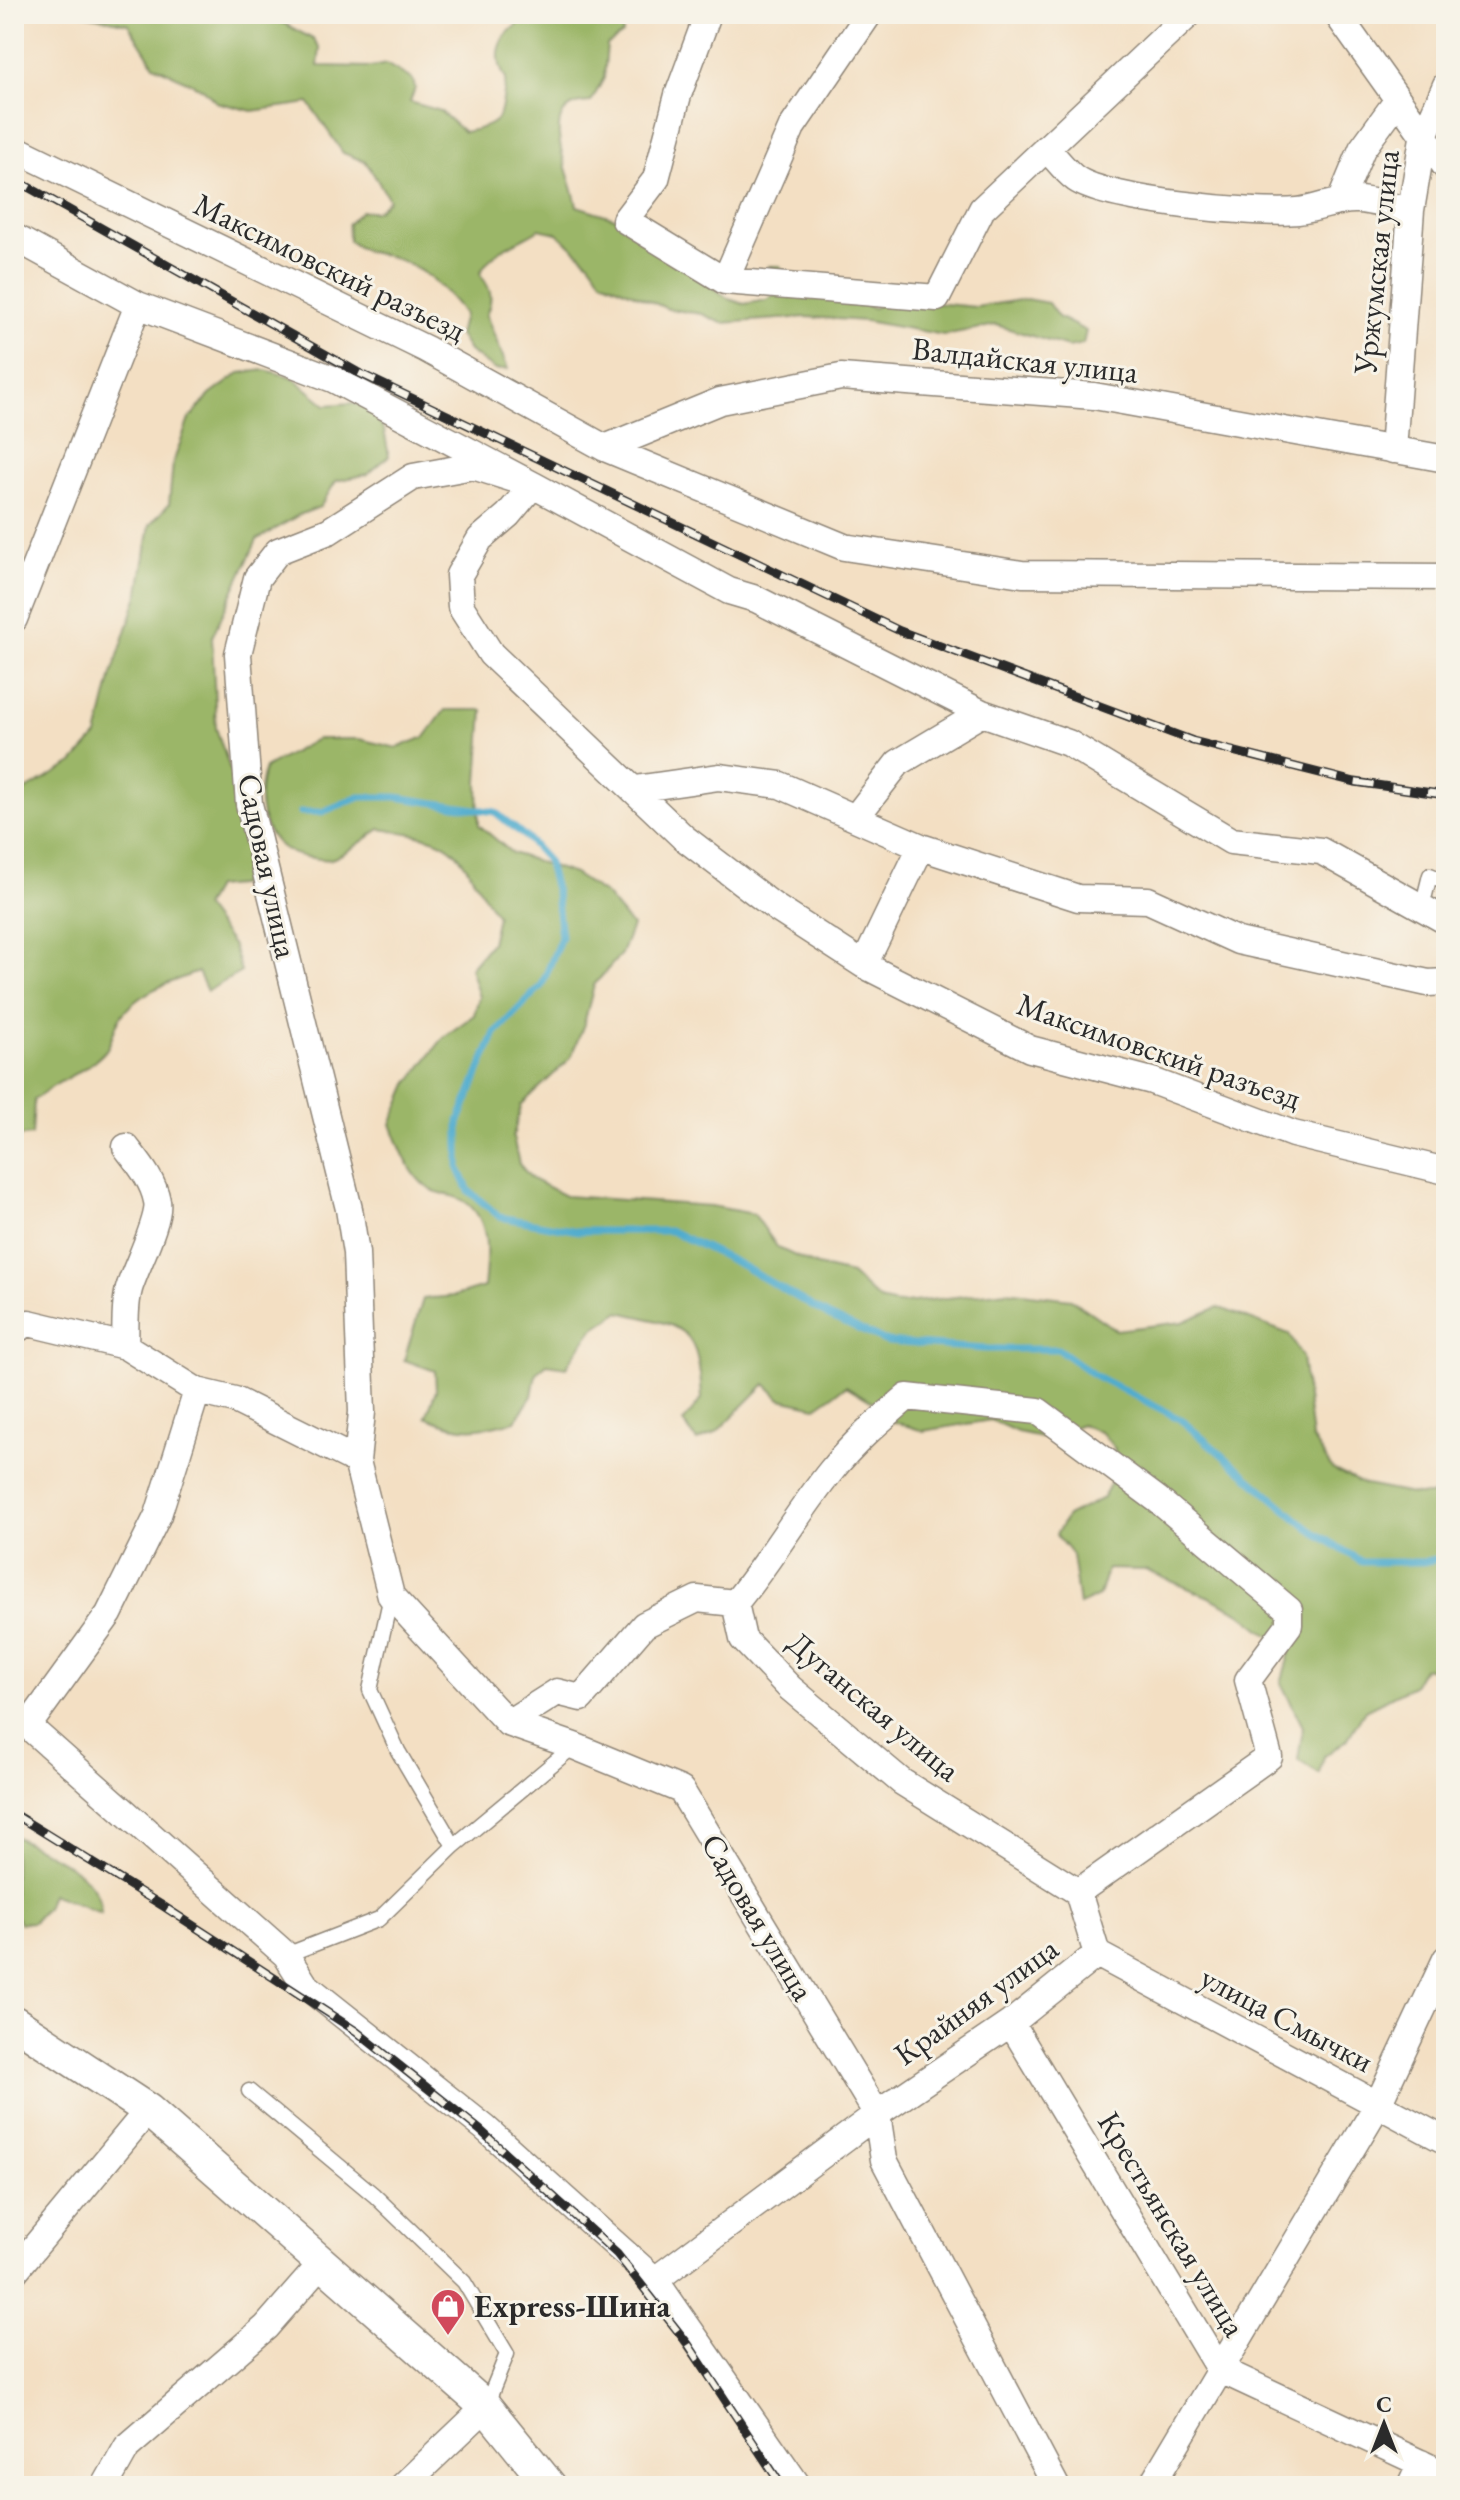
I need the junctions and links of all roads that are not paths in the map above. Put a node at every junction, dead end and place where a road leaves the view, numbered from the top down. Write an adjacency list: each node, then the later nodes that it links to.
1 (708, 14): 14 (street)
2 (869, 14): 14 (street)
3 (1189, 14): 8 (street)
4 (1337, 14): 6 (street)
5 (1446, 85): 7 (street, Уржумская улица)
6 (1397, 101): 7 (street); 11 (street)
7 (1423, 138): 10 (street); 12 (street, Уржумская улица)
8 (1046, 148): 11 (street); 14 (street)
9 (22, 152): 16 (street, Максимовский разъезд)
10 (1446, 167)
11 (1340, 202): 12 (street)
12 (1411, 210): 17 (street, Уржумская улица)
13 (14, 237): 15 (street)
14 (725, 281)
15 (138, 305): 19 (street); 21 (street)
16 (605, 448): 17 (street, Валдайская улица); 20 (street, Максимовский разъезд)
17 (1393, 450): 18 (street, Валдайская улица)
18 (1446, 459)
19 (533, 485): 22 (street); 23 (street, Максимовский разъезд); 36 (street, Садовая улица)
20 (1446, 577)
21 (14, 619)
22 (982, 713): 24 (street); 28 (street)
23 (635, 789): 24 (street); 29 (street, Максимовский разъезд)
24 (856, 817): 25 (street)
25 (921, 847): 29 (street); 30 (street)
26 (1446, 882): 27 (lane)
27 (1425, 895)
28 (1446, 921)
29 (864, 965): 32 (street, Максимовский разъезд)
30 (1446, 982)
31 (126, 1147): 34 (street)
32 (1446, 1171)
33 (14, 1330): 34 (street)
34 (125, 1346): 35 (street)
35 (197, 1391): 36 (street); 44 (street)
36 (357, 1461): 37 (street, Садовая улица)
37 (391, 1596): 39 (street, Садовая улица); 41 (lane)
38 (735, 1603): 39 (street); 42 (street, Дуганская улица); 42 (street)
39 (508, 1723): 40 (street, Садовая улица)
40 (574, 1746): 41 (lane); 51 (street, Садовая улица)
41 (454, 1846): 44 (lane)
42 (1078, 1892): 43 (street, Крайняя улица)
43 (1097, 1954): 47 (street, Крайняя улица); 49 (street, улица Смычки)
44 (286, 1955): 55 (street)
45 (1446, 1959): 49 (street)
46 (14, 2022): 50 (street)
47 (1011, 2023): 51 (street, Крайняя улица); 56 (street, Крестьянская улица)
48 (249, 2091): 57 (lane)
49 (1377, 2106): 52 (street, улица Смычки); 56 (street)
50 (148, 2110): 53 (street); 54 (street)
51 (877, 2114): 55 (street, Крайняя улица); 64 (street, Садовая улица)
52 (1446, 2141)
53 (322, 2263): 57 (street); 60 (street)
54 (14, 2272)
55 (655, 2280): 63 (street)
56 (1219, 2369): 58 (street, Крестьянская улица); 65 (street)
57 (486, 2407): 61 (street); 62 (street)
58 (1415, 2474): 59 (street, Крестьянская улица)
59 (1446, 2475)
60 (105, 2486)
61 (403, 2486)
62 (550, 2486)
63 (798, 2486)
64 (1056, 2486)
65 (1151, 2486)

